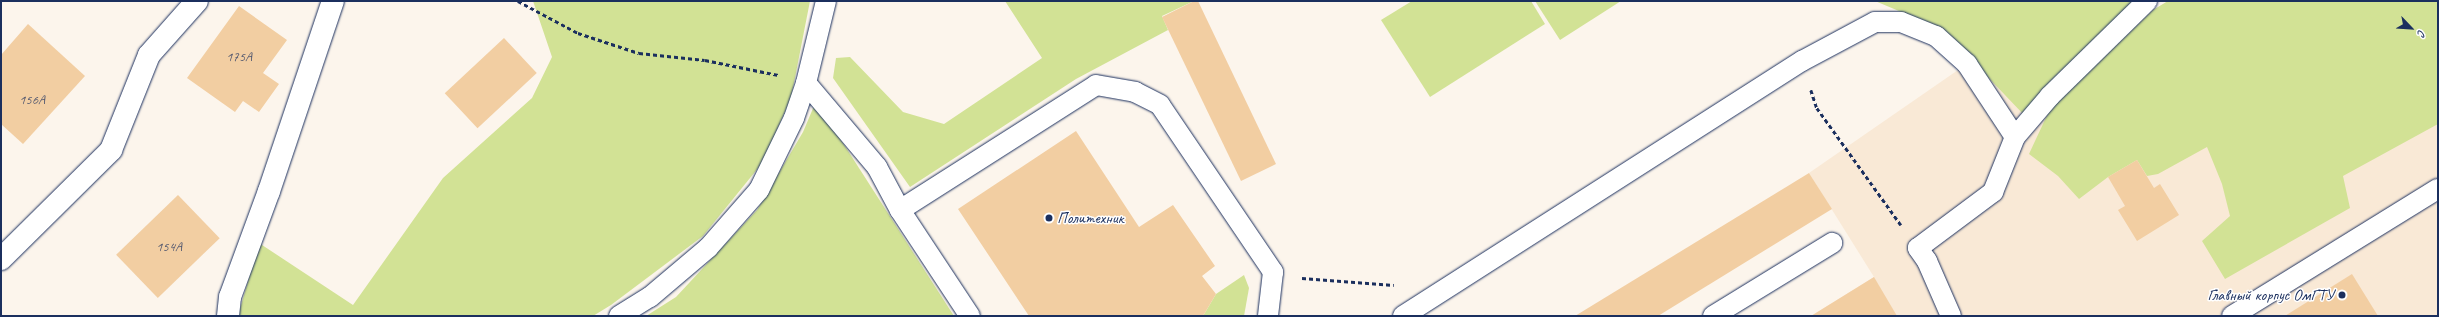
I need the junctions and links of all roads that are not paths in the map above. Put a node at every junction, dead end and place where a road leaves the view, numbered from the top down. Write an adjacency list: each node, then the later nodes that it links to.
1 (197, 1): 10 (street)
2 (333, 1): 11 (street)
3 (826, 1): 5 (lane)
4 (2147, 1): 6 (lane)
5 (806, 82): 8 (lane); 12 (lane)
6 (2015, 137): 15 (lane); 17 (lane)
7 (2438, 189): 18 (lane)
8 (900, 210): 13 (lane); 14 (lane)
9 (1832, 243): 16 (lane)
10 (1, 259)
11 (228, 316)
12 (619, 316)
13 (970, 316)
14 (1268, 316)
15 (1403, 316)
16 (1713, 316)
17 (1951, 316)
18 (2232, 316)

